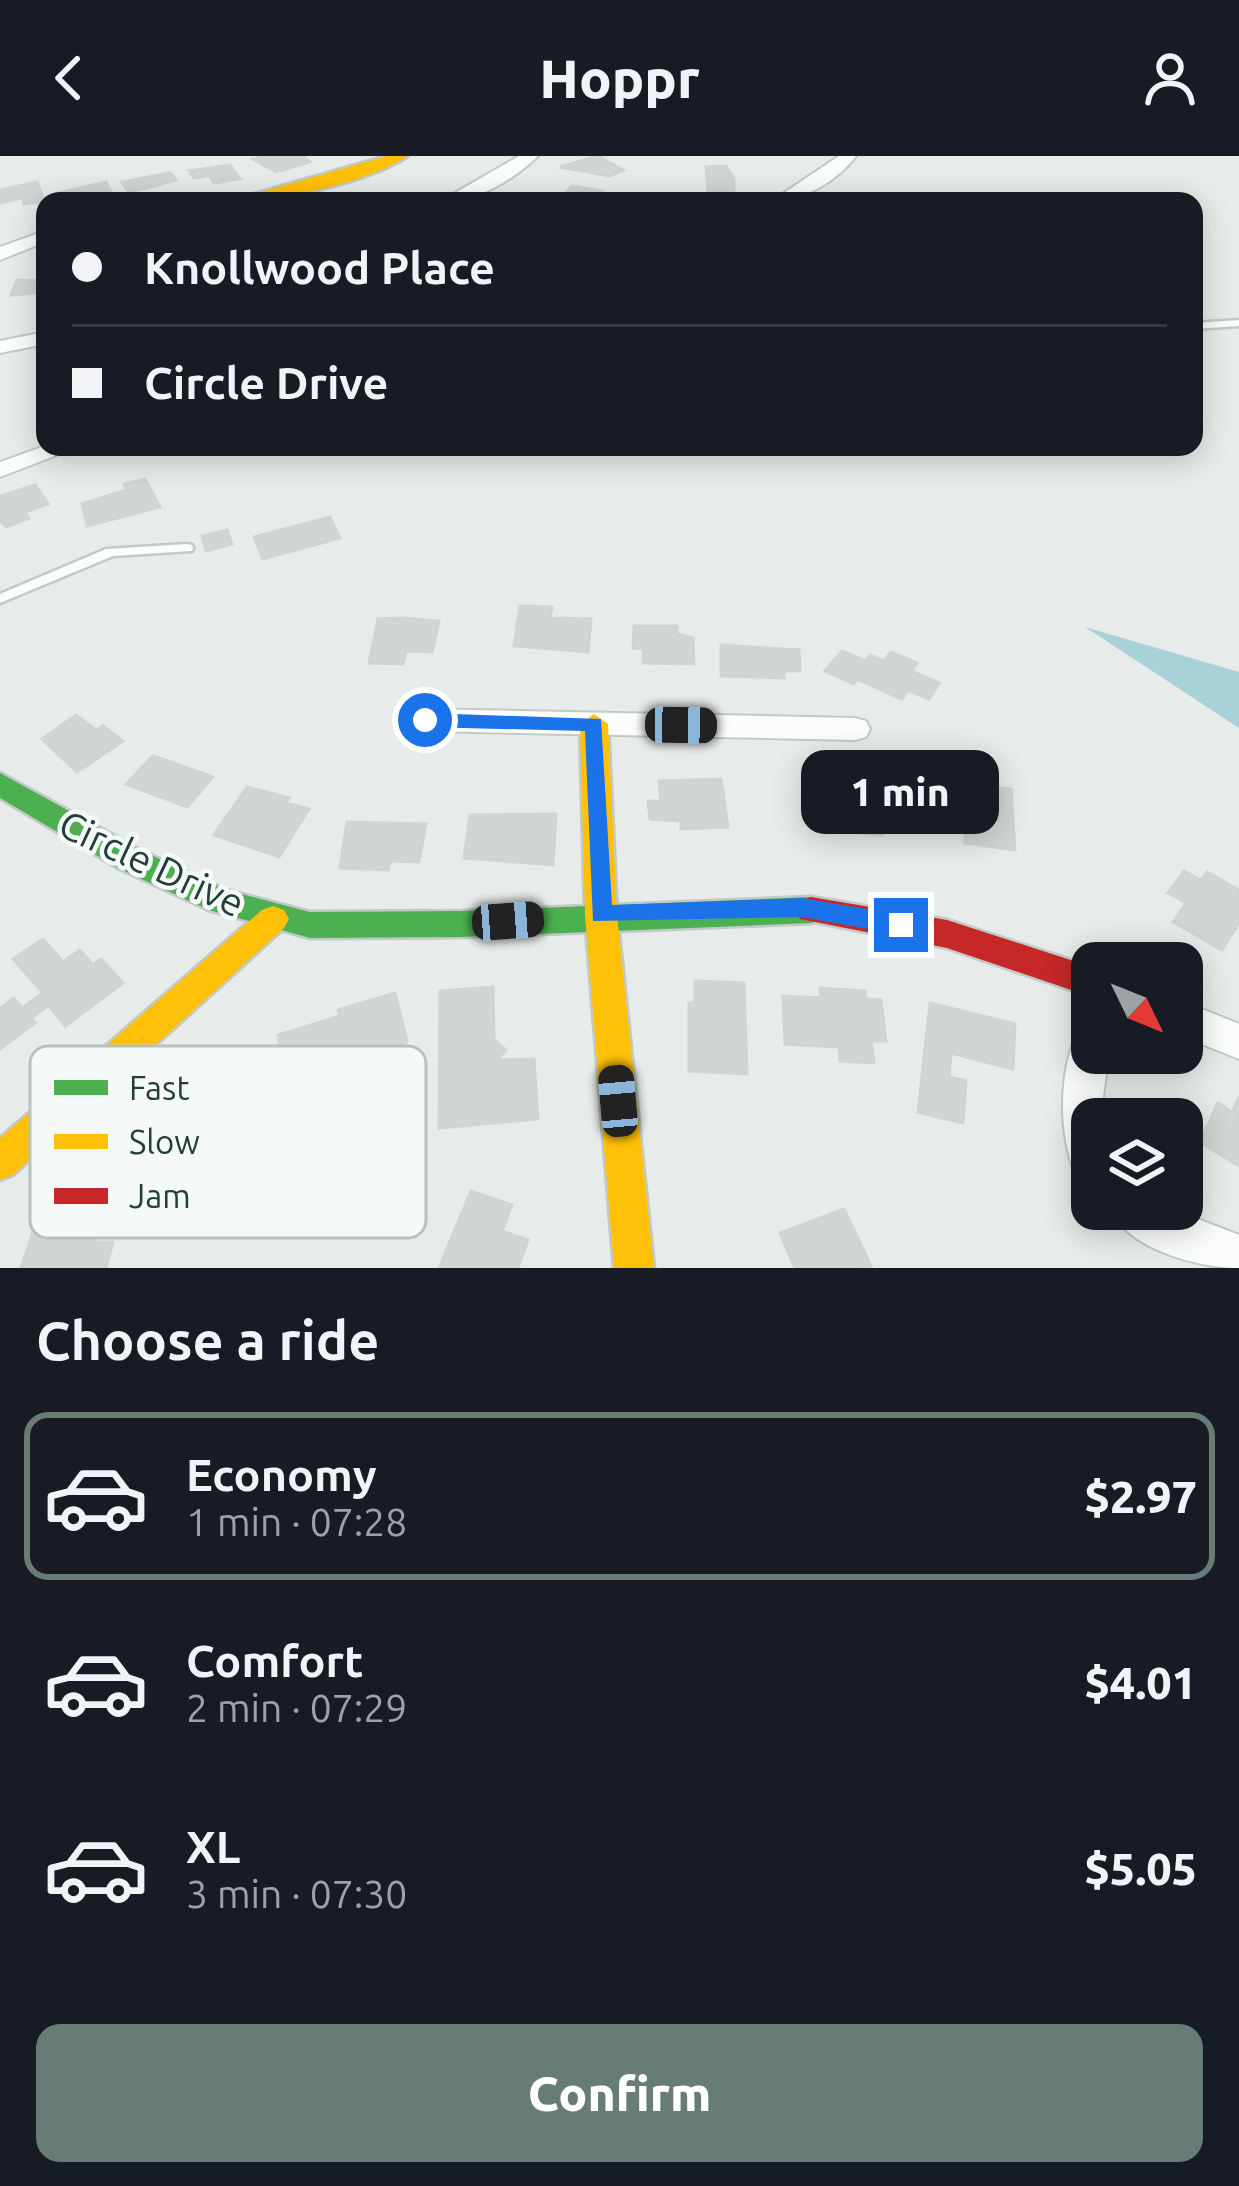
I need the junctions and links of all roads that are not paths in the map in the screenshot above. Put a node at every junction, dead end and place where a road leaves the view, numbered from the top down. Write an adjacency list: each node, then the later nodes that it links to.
1 (401, 156): 4 (street)
2 (530, 156): 5 (street)
3 (848, 156): 6 (street)
4 (278, 192)
5 (469, 192)
6 (797, 192)
7 (36, 240): 8 (street)
8 (0, 254)
9 (1239, 323): 10 (lane)
10 (1203, 325)
11 (36, 340): 12 (street)
12 (0, 347)
13 (40, 456): 14 (street)
14 (0, 470)
15 (187, 548): 16 (lane)
16 (0, 599)
17 (425, 720): 18 (street)
18 (594, 724): 19 (street); 21 (street)
19 (856, 729)
20 (0, 784): 22 (street, Circle Drive)
21 (602, 915): 22 (street, Circle Drive); 23 (street, Circle Drive); 31 (street)
22 (273, 919): 26 (street)
23 (1071, 975)
24 (1203, 1027): 25 (street)
25 (1239, 1042)
26 (130, 1046)
27 (30, 1135): 28 (street)
28 (0, 1162)
29 (1167, 1230): 30 (street)
30 (1239, 1257)
31 (634, 1268)

